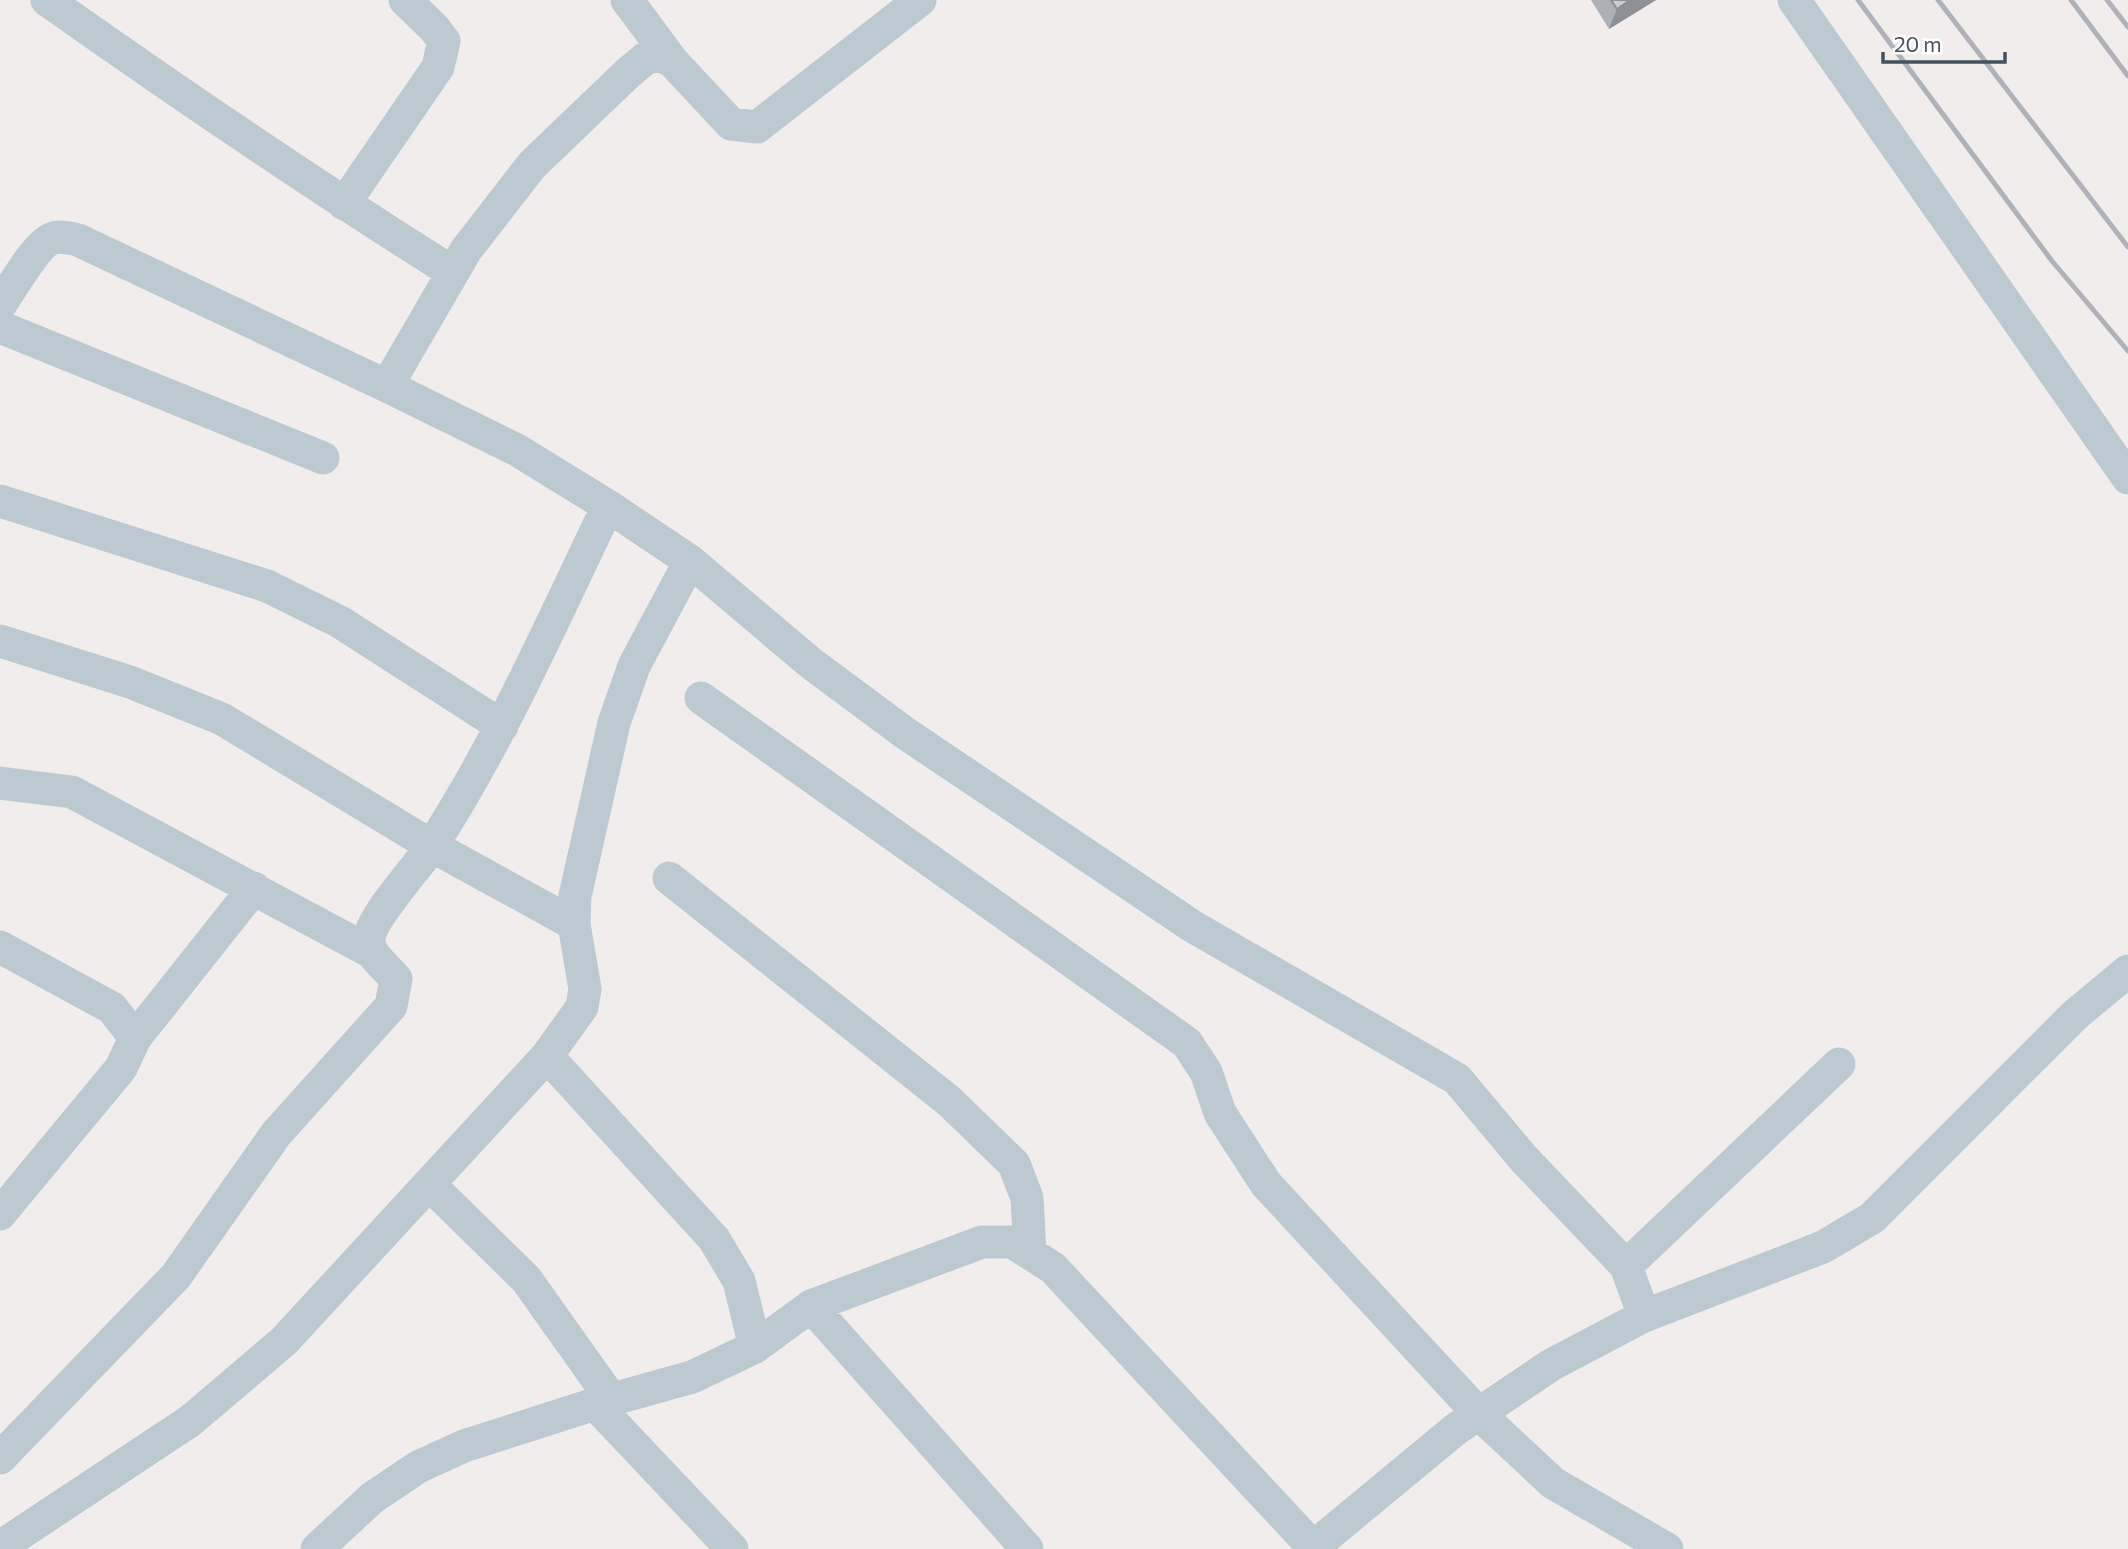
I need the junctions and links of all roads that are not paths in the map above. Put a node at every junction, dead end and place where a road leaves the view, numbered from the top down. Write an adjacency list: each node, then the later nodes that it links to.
1 (47, 0): 7 (street)
2 (405, 0): 7 (street)
3 (627, 0): 6 (street)
4 (920, 0): 6 (street)
5 (1794, 0): 13 (street)
6 (673, 62): 8 (street)
7 (344, 204): 8 (street)
8 (452, 272): 11 (street)
9 (0, 305): 11 (street)
10 (0, 327): 12 (street)
11 (387, 386): 15 (street)
12 (323, 458)
13 (2128, 478)
14 (0, 501): 19 (street)
15 (608, 506): 16 (street); 19 (street)
16 (690, 561): 24 (street); 34 (street)
17 (0, 641): 21 (street)
18 (701, 698): 39 (street)
19 (502, 726): 21 (street)
20 (0, 783): 23 (street)
21 (432, 846): 24 (street); 26 (street)
22 (669, 878): 33 (street)
23 (254, 888): 26 (street); 28 (street)
24 (575, 924): 29 (street)
25 (0, 947): 28 (street)
26 (373, 953): 40 (street)
27 (2128, 971): 36 (street)
28 (135, 1038): 32 (street)
29 (547, 1056): 31 (street); 37 (street)
30 (1839, 1064): 34 (street)
31 (430, 1185): 38 (street); 41 (street)
32 (5, 1198)
33 (1030, 1252): 35 (street); 42 (street)
34 (1626, 1266): 36 (street)
35 (811, 1306): 37 (street); 45 (street)
36 (1644, 1316): 39 (street)
37 (755, 1347): 38 (street)
38 (604, 1402): 43 (street); 44 (street)
39 (1478, 1413): 42 (street); 46 (street)
40 (0, 1458)
41 (0, 1547)
42 (1312, 1548)
43 (317, 1549)
44 (732, 1549)
45 (1027, 1549)
46 (1667, 1549)

